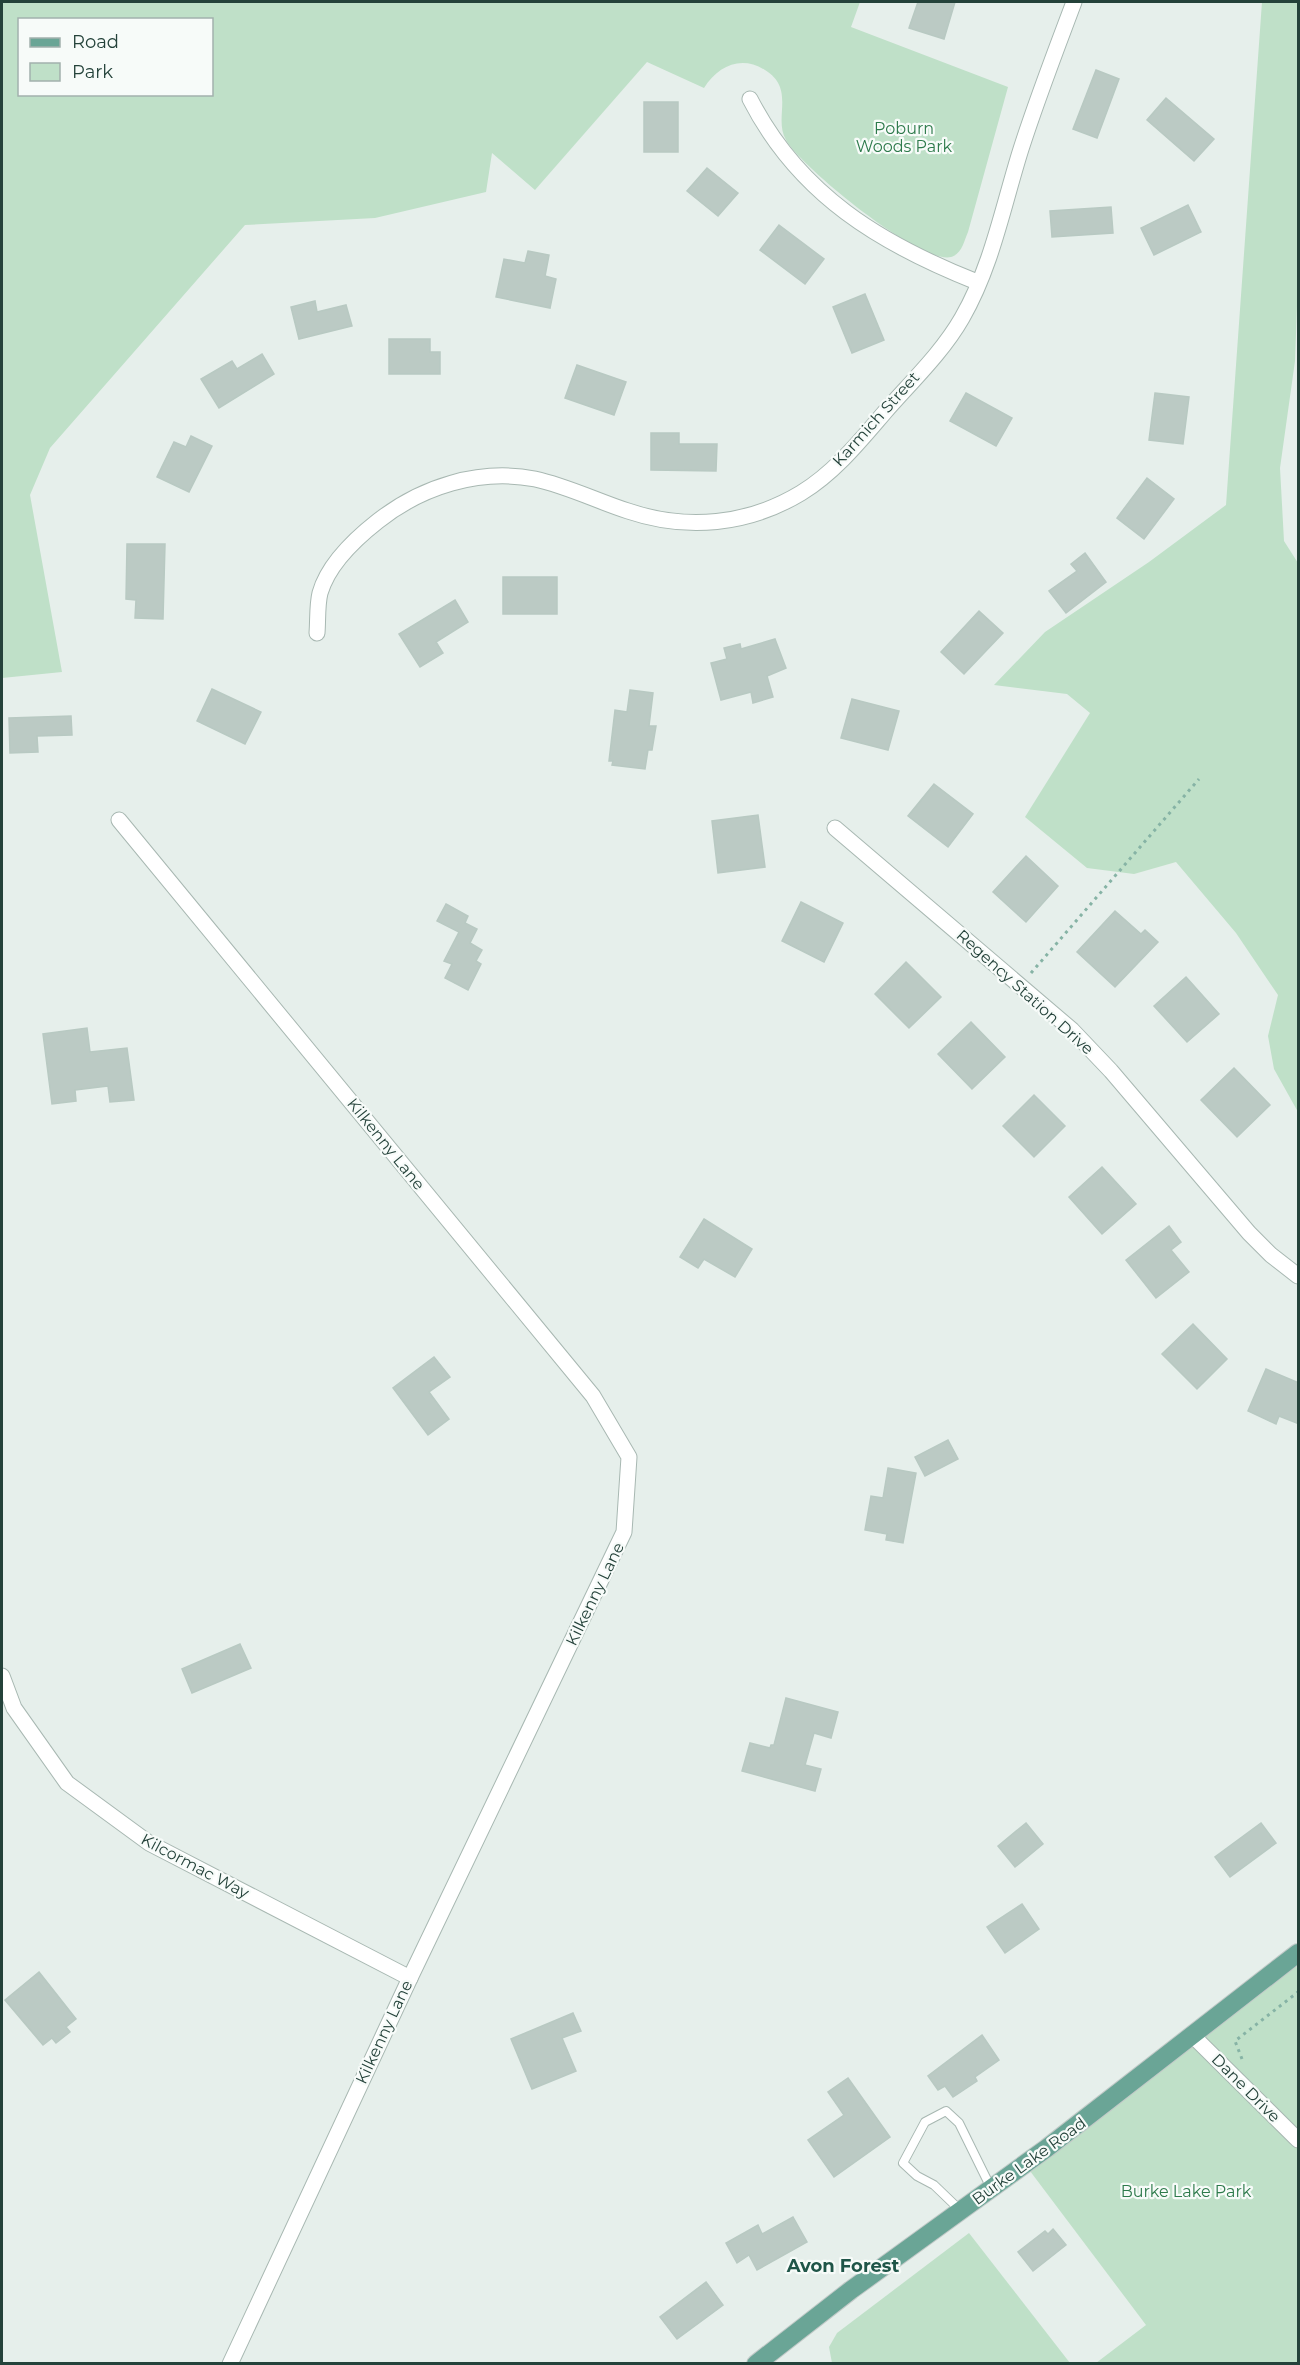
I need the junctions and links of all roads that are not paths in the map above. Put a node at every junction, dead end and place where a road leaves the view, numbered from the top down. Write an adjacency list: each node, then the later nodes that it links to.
1 (1074, 2): 3 (street, Karmich Street)
2 (750, 99): 3 (street)
3 (977, 282): 4 (street, Karmich Street)
4 (317, 633)
5 (119, 820): 10 (street, Kilkenny Lane)
6 (835, 828): 7 (street, Regency Station Drive)
7 (1299, 1276)
8 (2, 1676): 10 (street, Kilcormac Way)
9 (1299, 1953): 11 (main road, Burke Lake Road)
10 (410, 1978): 15 (street, Kilkenny Lane)
11 (1194, 2037): 12 (street, Dane Drive); 13 (main road, Burke Lake Road)
12 (1299, 2140)
13 (991, 2189): 14 (main road, Burke Lake Road); 14 (lane)
14 (961, 2211): 16 (main road, Burke Lake Road)
15 (230, 2364)
16 (756, 2364)

